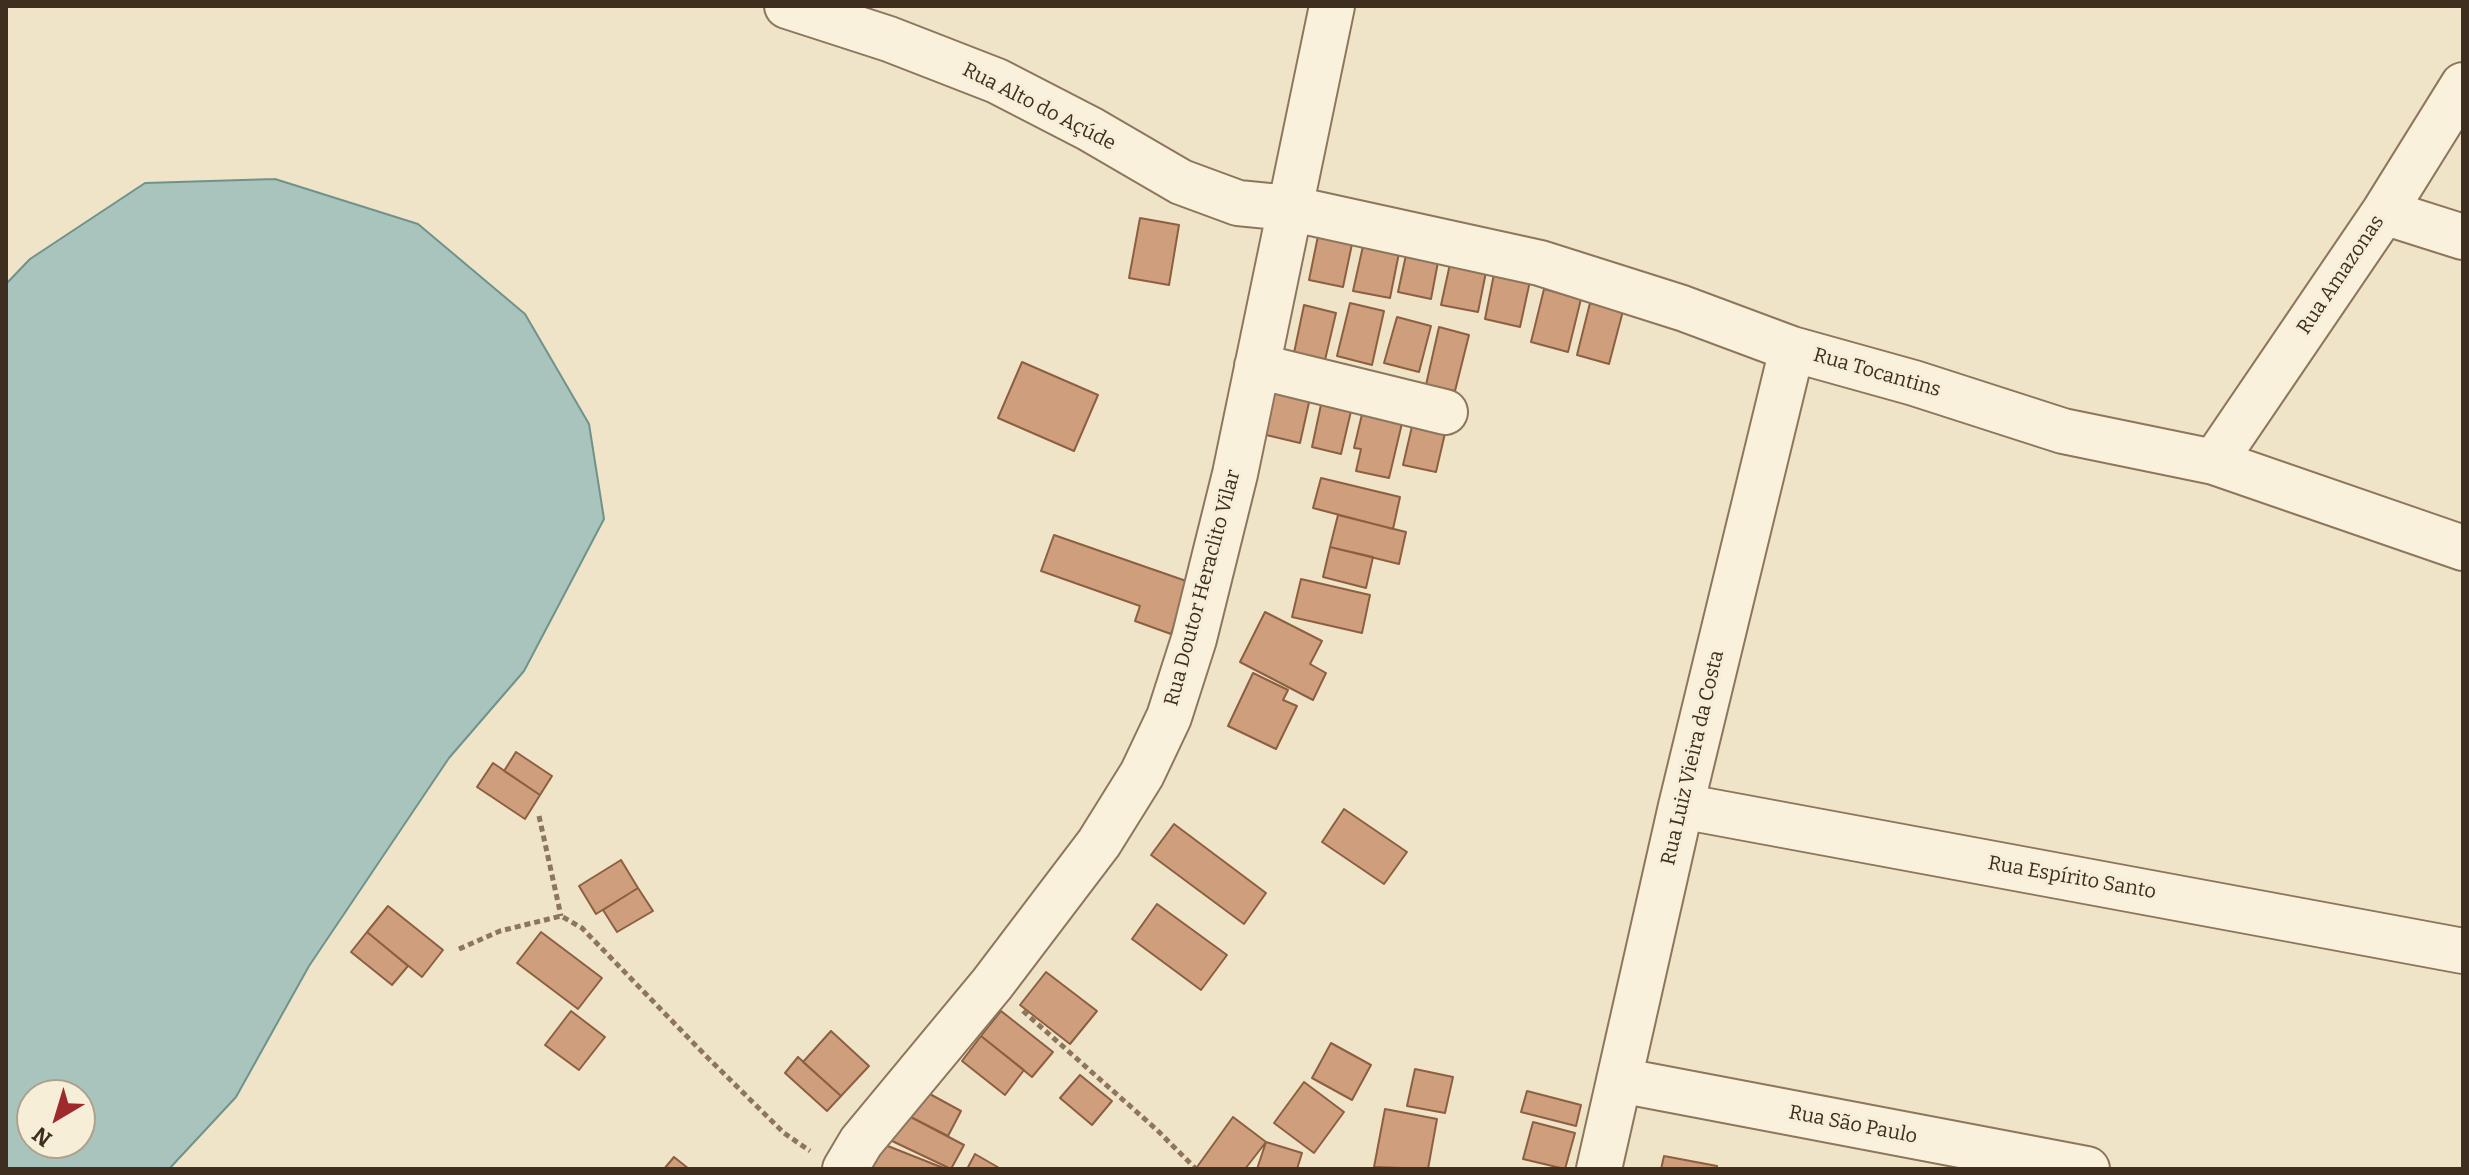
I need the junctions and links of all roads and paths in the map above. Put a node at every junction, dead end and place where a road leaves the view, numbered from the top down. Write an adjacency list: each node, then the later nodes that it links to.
1 (787, 6): 4 (street, Rua Alto do Açúde)
2 (1332, 6): 4 (street, Rua Doutor Heraclito Vilar)
3 (2463, 85): 5 (street, Rua Amazonas)
4 (1289, 208): 7 (street, Rua Tocantins); 8 (street, Rua Doutor Heraclito Vilar)
5 (2384, 212): 6 (street); 10 (street, Rua Amazonas)
6 (2463, 237)
7 (1792, 349): 10 (street, Rua Tocantins); 12 (street, Rua Luiz Vieira da Costa)
8 (1257, 366): 9 (street); 17 (street, Rua Doutor Heraclito Vilar)
9 (1445, 412)
10 (2214, 462): 11 (street, Rua Tocantins)
11 (2463, 548)
12 (1681, 806): 16 (street, Rua Espírito Santo); 18 (street, Rua Luiz Vieira da Costa)
13 (539, 816): 14 (path)
14 (561, 916): 15 (path); 19 (path)
15 (459, 949)
16 (2463, 951)
17 (992, 984): 19 (street, Rua Doutor Heraclito Vilar); 20 (path)
18 (1619, 1080): 21 (street, Rua Luiz Vieira da Costa); 22 (street, Rua São Paulo)
19 (834, 1164)
20 (1196, 1169)
21 (1599, 1169)
22 (2087, 1169)

